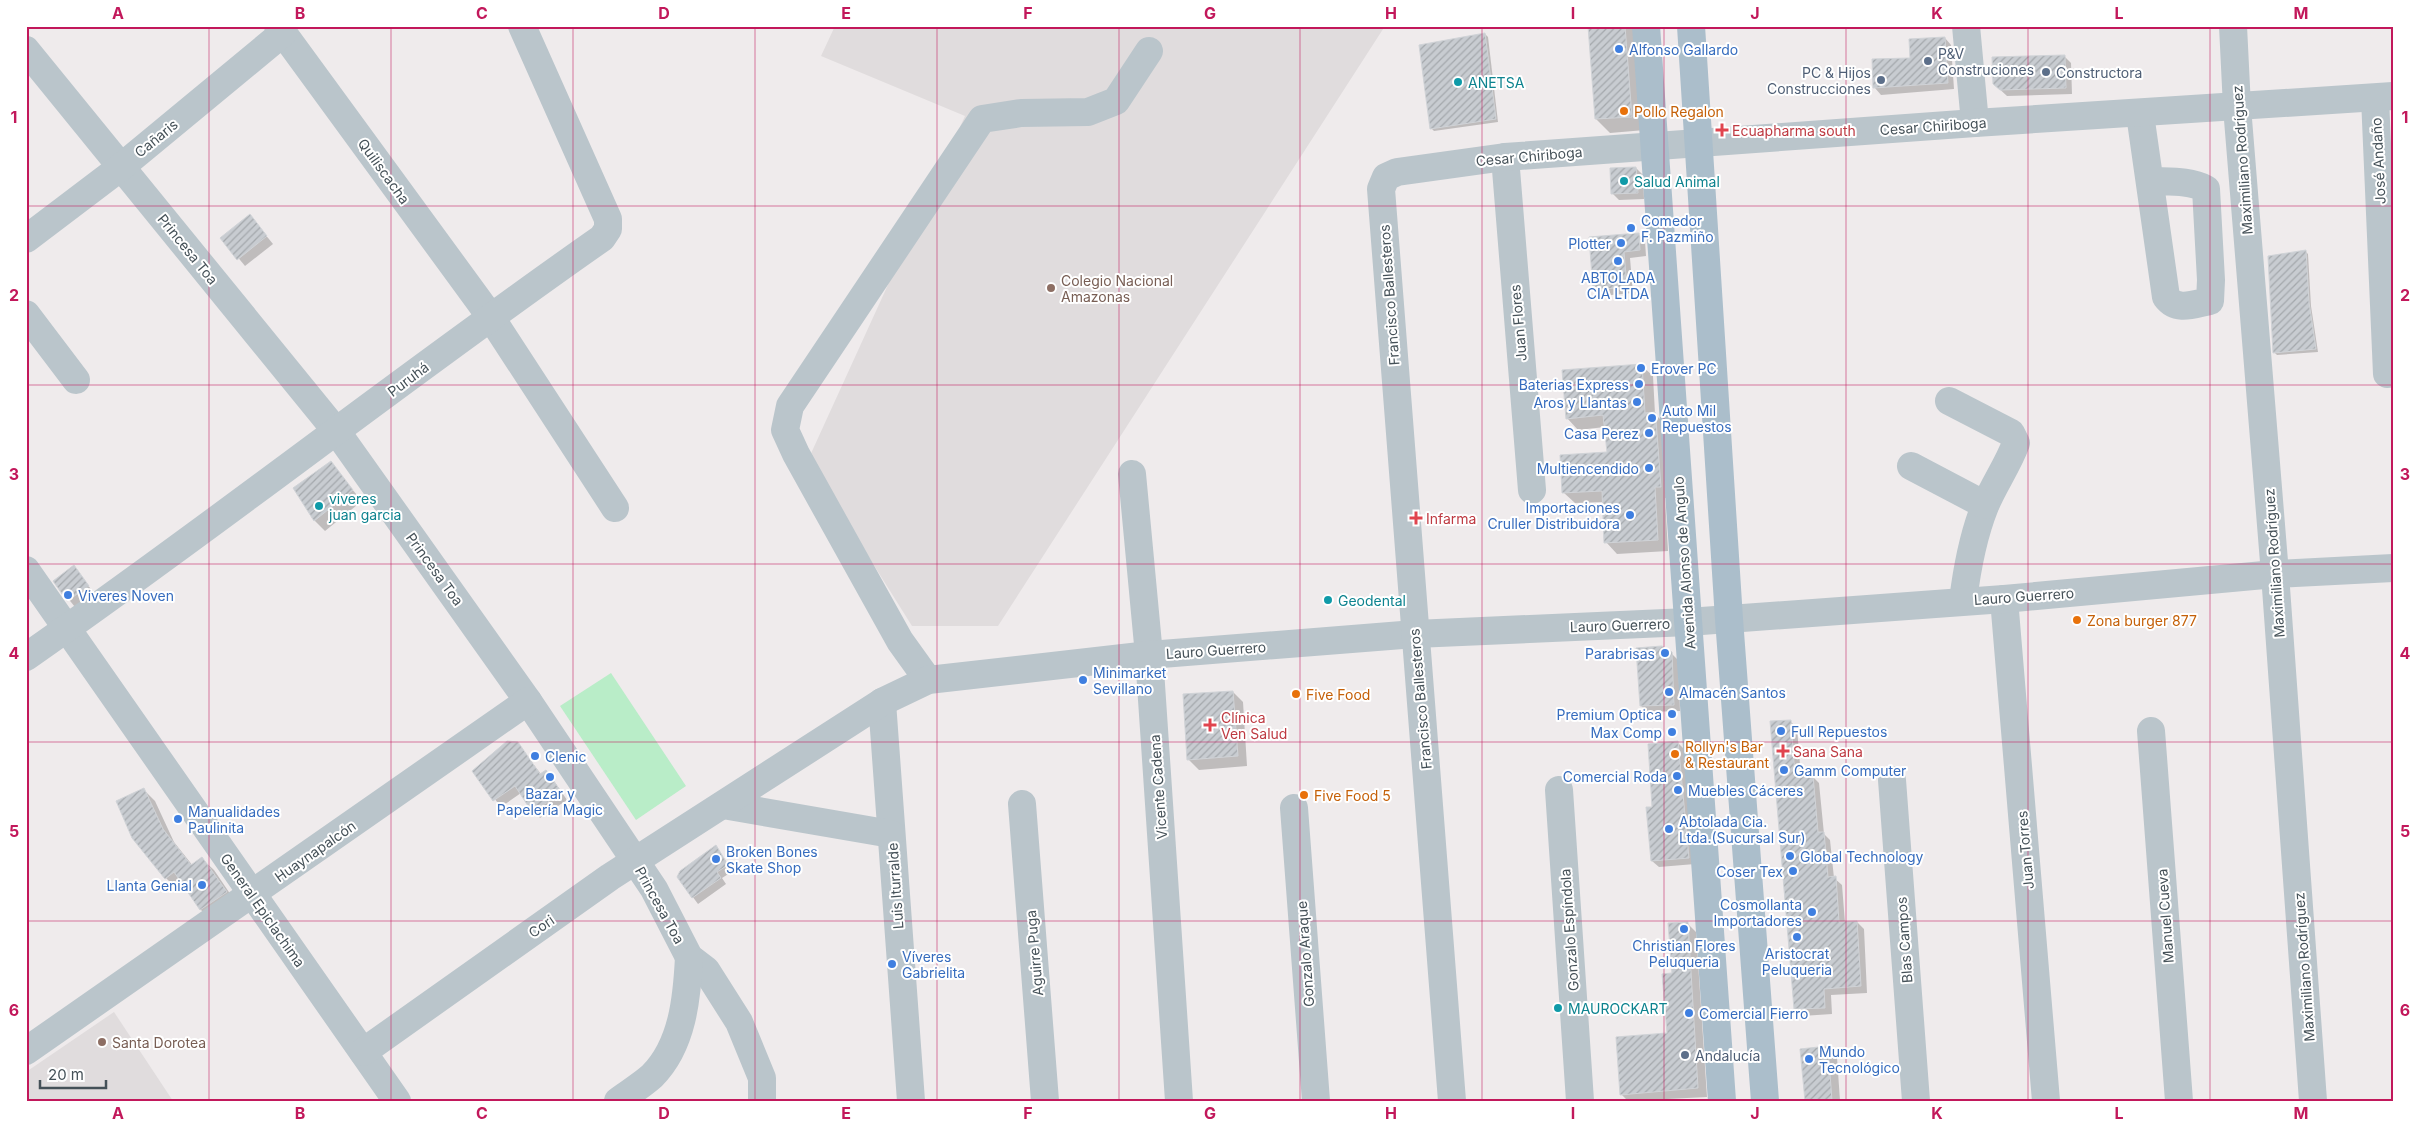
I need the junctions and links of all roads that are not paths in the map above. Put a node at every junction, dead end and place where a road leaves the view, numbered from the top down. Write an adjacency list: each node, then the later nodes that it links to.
1 (522, 26): 21 (street, Puruhá)
2 (1646, 26): 14 (main road, Avenida Alonso de Angulo)
3 (1692, 26): 13 (main road)
4 (1966, 26): 12 (street)
5 (2233, 26): 10 (street, Maximiliano Rodríguez)
6 (280, 30): 16 (street, Cañaris); 21 (street, Quiliscacha)
7 (26, 50): 16 (street, Princesa Toa)
8 (1149, 51): 42 (street)
9 (2384, 97): 10 (street, Cesar Chiriboga); 22 (street, José Andaño)
10 (2237, 107): 11 (street, Cesar Chiriboga); 33 (street, Maximiliano Rodríguez)
11 (2140, 114): 12 (street, Cesar Chiriboga); 18 (street)
12 (1975, 123): 13 (street, Cesar Chiriboga)
13 (1700, 143): 14 (street, Cesar Chiriboga); 36 (main road)
14 (1656, 146): 15 (street, Cesar Chiriboga); 37 (main road, Avenida Alonso de Angulo)
15 (1505, 157): 17 (street, Cesar Chiriboga); 28 (street, Juan Flores)
16 (121, 167): 19 (street, Cañaris); 25 (street, Princesa Toa)
17 (1386, 177): 39 (street, Francisco Ballesteros)
18 (2150, 181)
19 (26, 239)
20 (26, 314): 23 (street)
21 (490, 316): 25 (street, Puruhá); 30 (street, Quiliscacha)
22 (2388, 374)
23 (76, 380)
24 (1949, 401): 29 (street)
25 (336, 432): 38 (street, Puruhá); 43 (street, Princesa Toa)
26 (1911, 466): 29 (street)
27 (1132, 474): 40 (street, Vicente Cadena)
28 (1532, 490)
29 (1985, 505): 35 (street)
30 (615, 508)
31 (2393, 568): 33 (street, Lauro Guerrero)
32 (26, 570): 38 (street, General Epiclachima)
33 (2275, 574): 34 (street, Lauro Guerrero); 71 (street, Maximiliano Rodríguez)
34 (2004, 599): 35 (street, Lauro Guerrero); 69 (street, Juan Torres)
35 (1963, 600): 36 (street, Lauro Guerrero)
36 (1729, 619): 37 (street, Lauro Guerrero); 67 (main road)
37 (1688, 622): 39 (street, Lauro Guerrero); 66 (main road, Avenida Alonso de Angulo)
38 (67, 628): 41 (street, Puruhá); 53 (street, General Epiclachima)
39 (1415, 634): 40 (street, Lauro Guerrero); 64 (street, Francisco Ballesteros)
40 (1149, 655): 42 (street, Lauro Guerrero); 62 (street, Vicente Cadena)
41 (26, 657)
42 (928, 680): 44 (street, Lauro Guerrero)
43 (528, 701): 52 (street, Princesa Toa); 53 (street, Huaynapalcón)
44 (882, 702): 49 (street, Cori); 51 (street, Luis Iturralde)
45 (2151, 731): 70 (street, Manuel Cueva)
46 (1892, 780): 68 (street, Blas Campos)
47 (1559, 790): 65 (street, Gonzalo Espíndola)
48 (1022, 804): 61 (street, Aguirre Puga)
49 (723, 805): 51 (street); 52 (street, Cori)
50 (1294, 808): 63 (street, Gonzalo Araque)
51 (891, 834): 60 (street, Luis Iturralde)
52 (635, 861): 54 (street, Princesa Toa); 56 (street, Cori)
53 (252, 895): 55 (street, Huaynapalcón); 56 (street, General Epiclachima)
54 (689, 957): 58 (street); 59 (street, Princesa Toa)
55 (26, 1051)
56 (363, 1052): 57 (street, General Epiclachima)
57 (397, 1101)
58 (618, 1101)
59 (762, 1101)
60 (911, 1101)
61 (1045, 1101)
62 (1180, 1101)
63 (1316, 1101)
64 (1452, 1101)
65 (1580, 1101)
66 (1722, 1101)
67 (1765, 1101)
68 (1916, 1101)
69 (2046, 1101)
70 (2179, 1101)
71 (2313, 1101)

